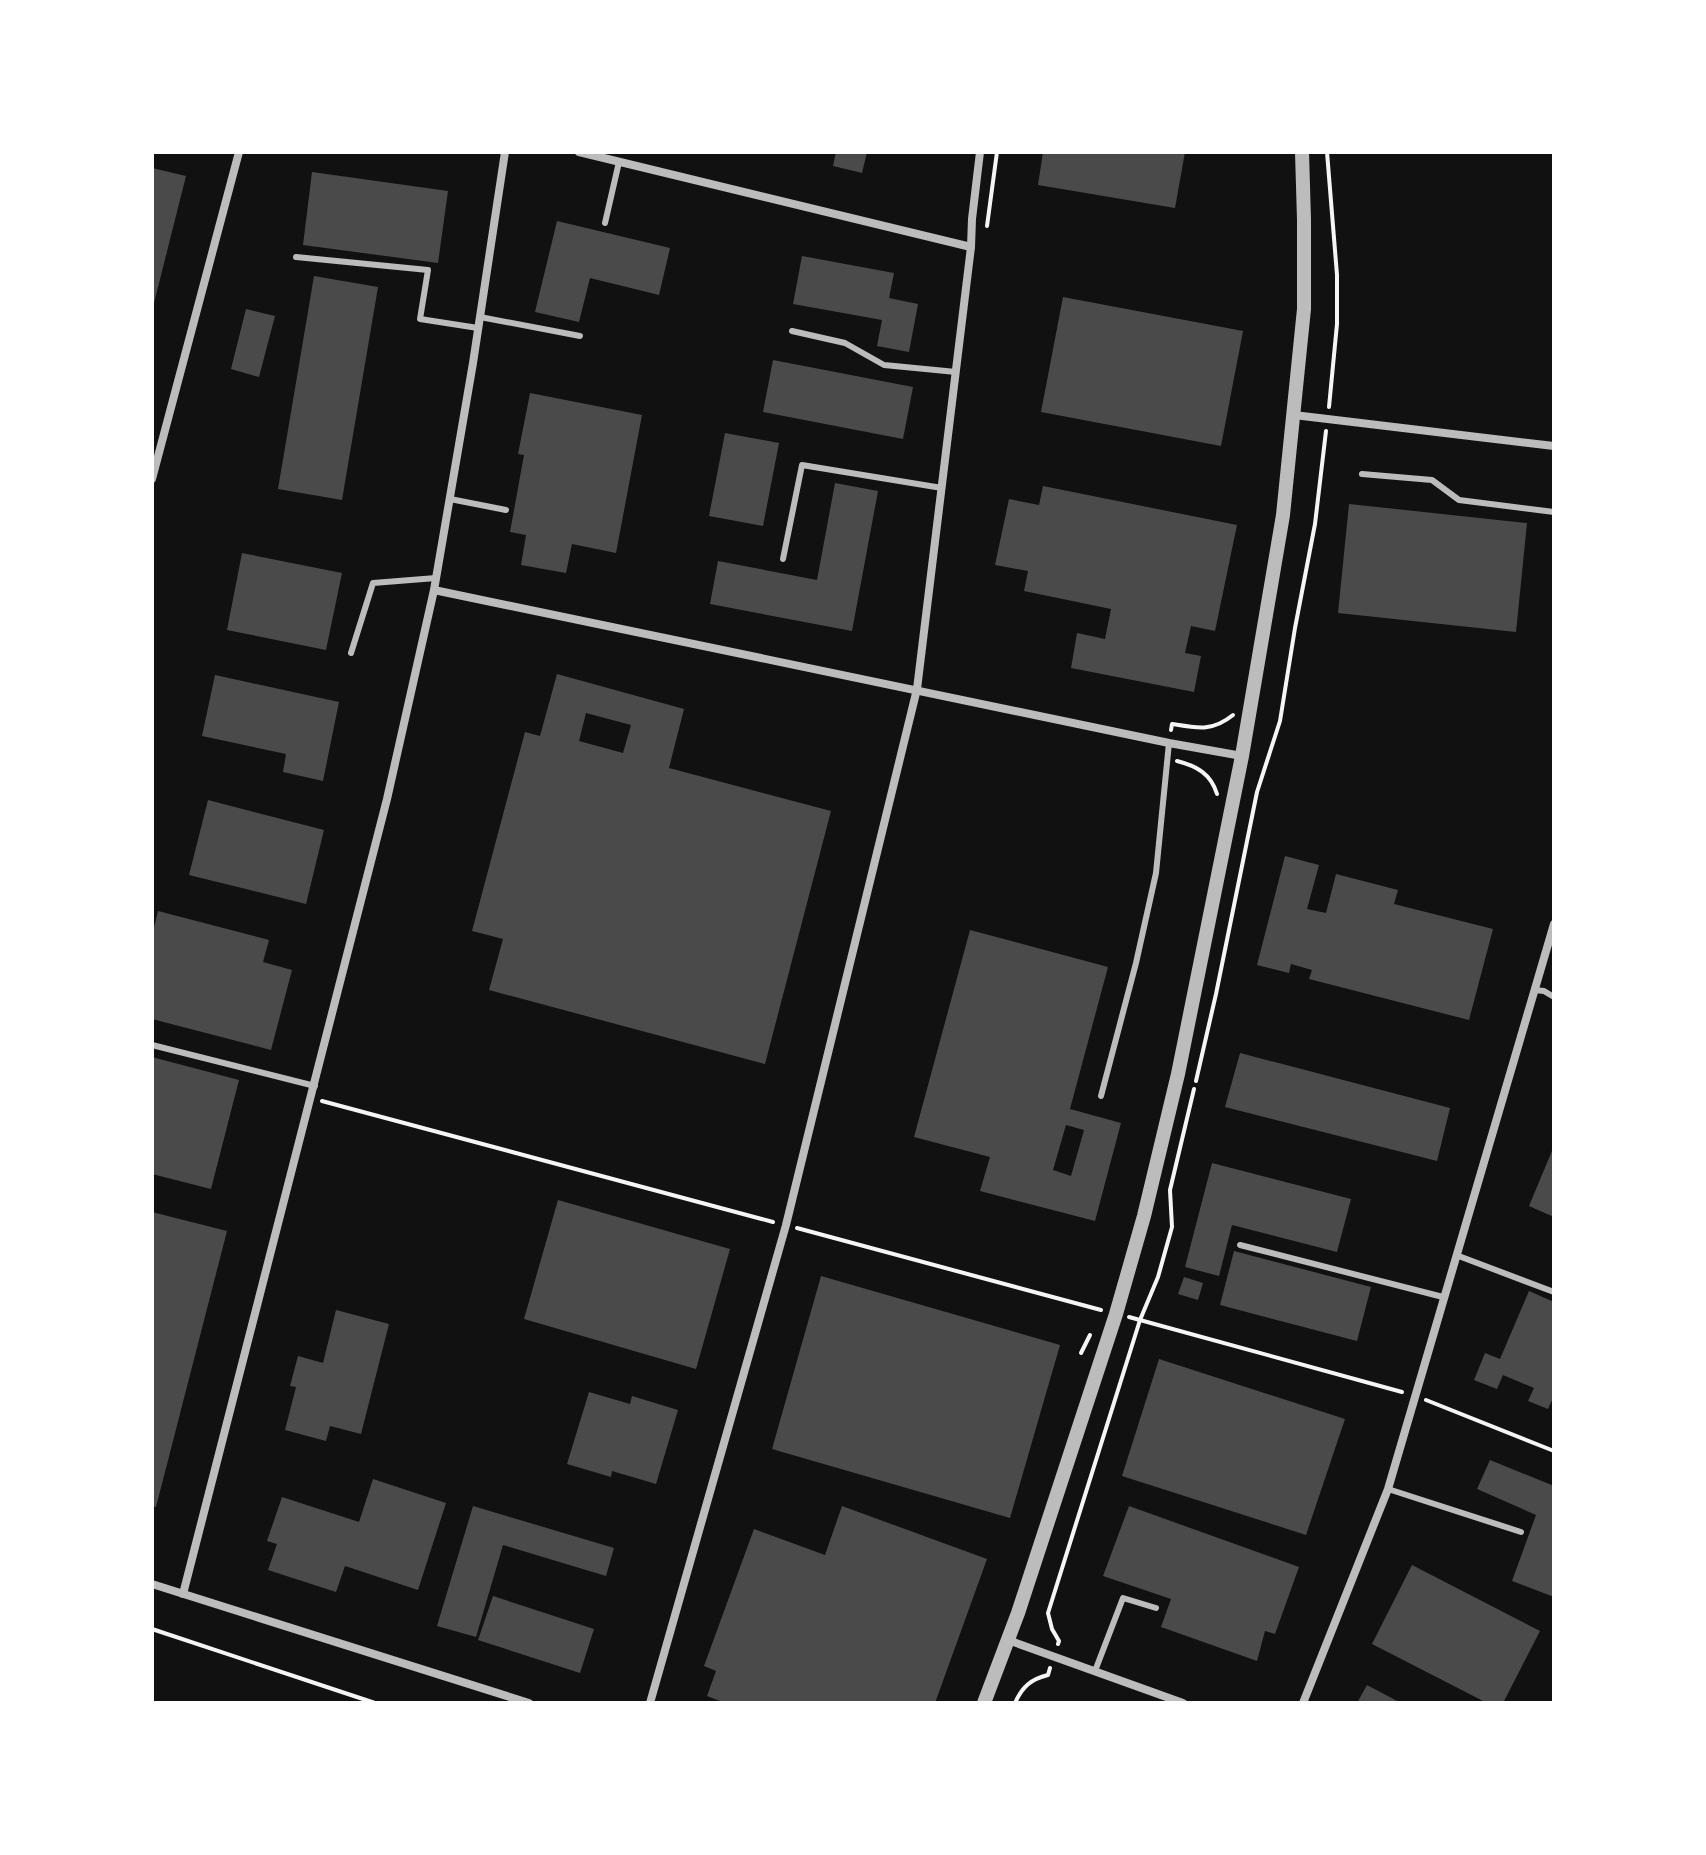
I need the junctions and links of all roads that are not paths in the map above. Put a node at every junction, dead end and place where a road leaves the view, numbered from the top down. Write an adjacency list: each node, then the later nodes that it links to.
1 (239, 152): 18 (street)
2 (505, 152): 10 (street)
3 (579, 152): 6 (street)
4 (980, 152): 8 (street)
5 (1302, 152): 15 (street)
6 (619, 162): 7 (lane); 8 (street)
7 (605, 223)
8 (971, 247): 14 (street)
9 (296, 257): 11 (lane)
10 (480, 317): 11 (street); 13 (lane)
11 (478, 328): 20 (street)
12 (792, 331): 14 (lane)
13 (580, 336)
14 (956, 372): 19 (street)
15 (1294, 415): 16 (street); 29 (street)
16 (1554, 446)
17 (1362, 474): 22 (lane)
18 (152, 479)
19 (942, 488): 23 (lane); 27 (street)
20 (450, 499): 21 (lane); 24 (street)
21 (506, 510)
22 (1554, 512)
23 (783, 559)
24 (436, 578): 25 (street); 26 (lane)
25 (434, 590): 27 (street); 34 (street)
26 (351, 653)
27 (917, 689): 28 (street); 48 (street)
28 (1169, 743): 29 (street); 35 (lane)
29 (1242, 756): 45 (street)
30 (1554, 924): 31 (street)
31 (1534, 990): 32 (lane); 37 (street)
32 (1554, 997)
33 (152, 1045): 34 (lane)
34 (315, 1086): 43 (street)
35 (1101, 1096)
36 (1240, 1245): 39 (lane)
37 (1456, 1255): 38 (lane); 39 (street)
38 (1554, 1292)
39 (1443, 1297): 40 (street)
40 (1388, 1489): 41 (lane); 51 (street)
41 (1521, 1532)
42 (152, 1584): 43 (street)
43 (183, 1594): 47 (street)
44 (1156, 1608): 46 (lane)
45 (1008, 1640): 46 (street); 49 (street)
46 (1095, 1671): 50 (street)
47 (529, 1703)
48 (650, 1703)
49 (984, 1703)
50 (1183, 1703)
51 (1303, 1703)

